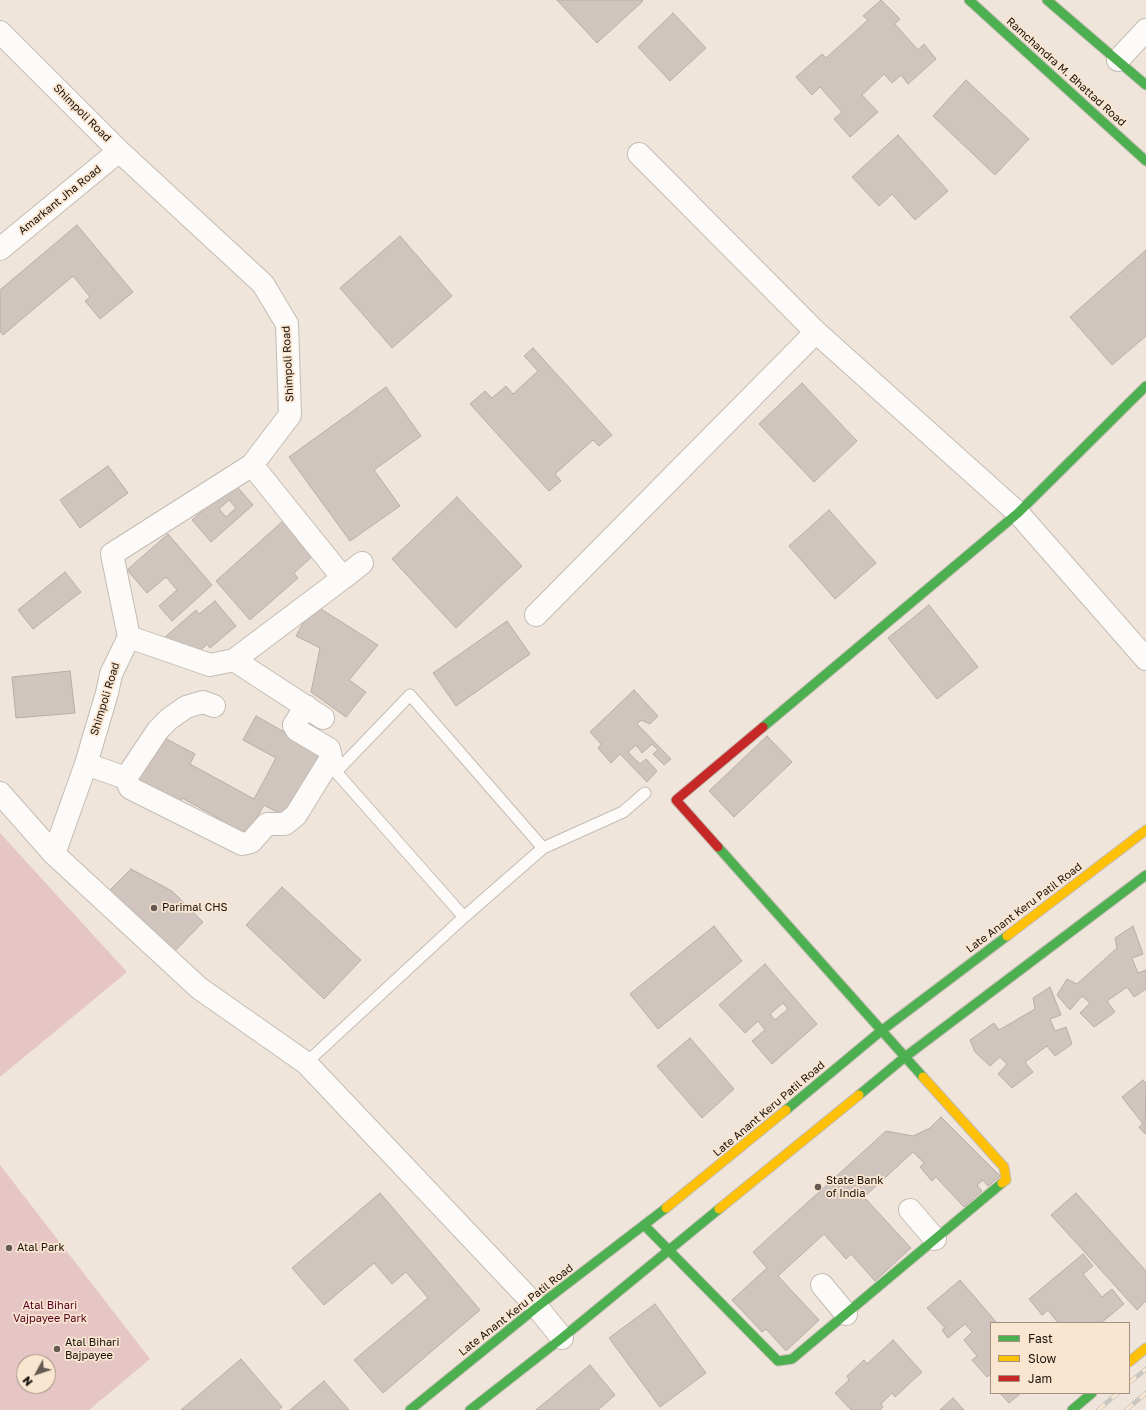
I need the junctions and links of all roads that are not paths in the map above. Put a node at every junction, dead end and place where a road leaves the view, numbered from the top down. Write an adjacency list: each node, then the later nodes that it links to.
1 (969, 0): 9 (street, Ramchandra M. Bhattad Road)
2 (1047, 0): 5 (street)
3 (1146, 30): 5 (street)
4 (0, 32): 7 (street, Shimpoli Road)
5 (1118, 60): 6 (street)
6 (1145, 81)
7 (120, 151): 10 (street, Amarkant Jha Road); 13 (street, Shimpoli Road)
8 (638, 154): 11 (street)
9 (1146, 161)
10 (0, 249)
11 (816, 332): 14 (street); 17 (street)
12 (1146, 386): 14 (street)
13 (252, 465): 16 (street); 18 (street, Shimpoli Road)
14 (1018, 513): 19 (street); 31 (street)
15 (362, 563): 16 (street)
16 (343, 578): 20 (street)
17 (536, 615)
18 (129, 637): 20 (street); 22 (street, Shimpoli Road)
19 (1146, 659)
20 (234, 660): 23 (street)
21 (214, 706): 23 (street)
22 (86, 764): 23 (street); 28 (street, Shimpoli Road)
23 (126, 778)
24 (0, 793): 28 (street)
25 (645, 793): 27 (lane)
26 (1146, 830): 31 (street, Late Anant Keru Patil Road)
27 (543, 848): 30 (lane); 30 (lane)
28 (54, 854): 33 (street)
29 (1146, 875): 32 (street)
30 (464, 917): 33 (lane)
31 (881, 1031): 32 (street); 35 (street, Late Anant Keru Patil Road)
32 (905, 1057): 36 (street); 37 (street)
33 (306, 1063): 39 (street)
34 (910, 1210): 36 (street)
35 (645, 1226): 37 (street); 39 (street, Late Anant Keru Patil Road)
36 (935, 1239): 40 (street)
37 (668, 1250): 40 (street); 41 (street)
38 (822, 1285): 40 (street)
39 (537, 1307): 41 (street); 45 (street, Late Anant Keru Patil Road)
40 (846, 1314)
41 (562, 1338): 46 (street)
42 (1146, 1348): 43 (street)
43 (1130, 1361)
44 (1091, 1394): 47 (street)
45 (410, 1410)
46 (470, 1410)
47 (1072, 1410)

